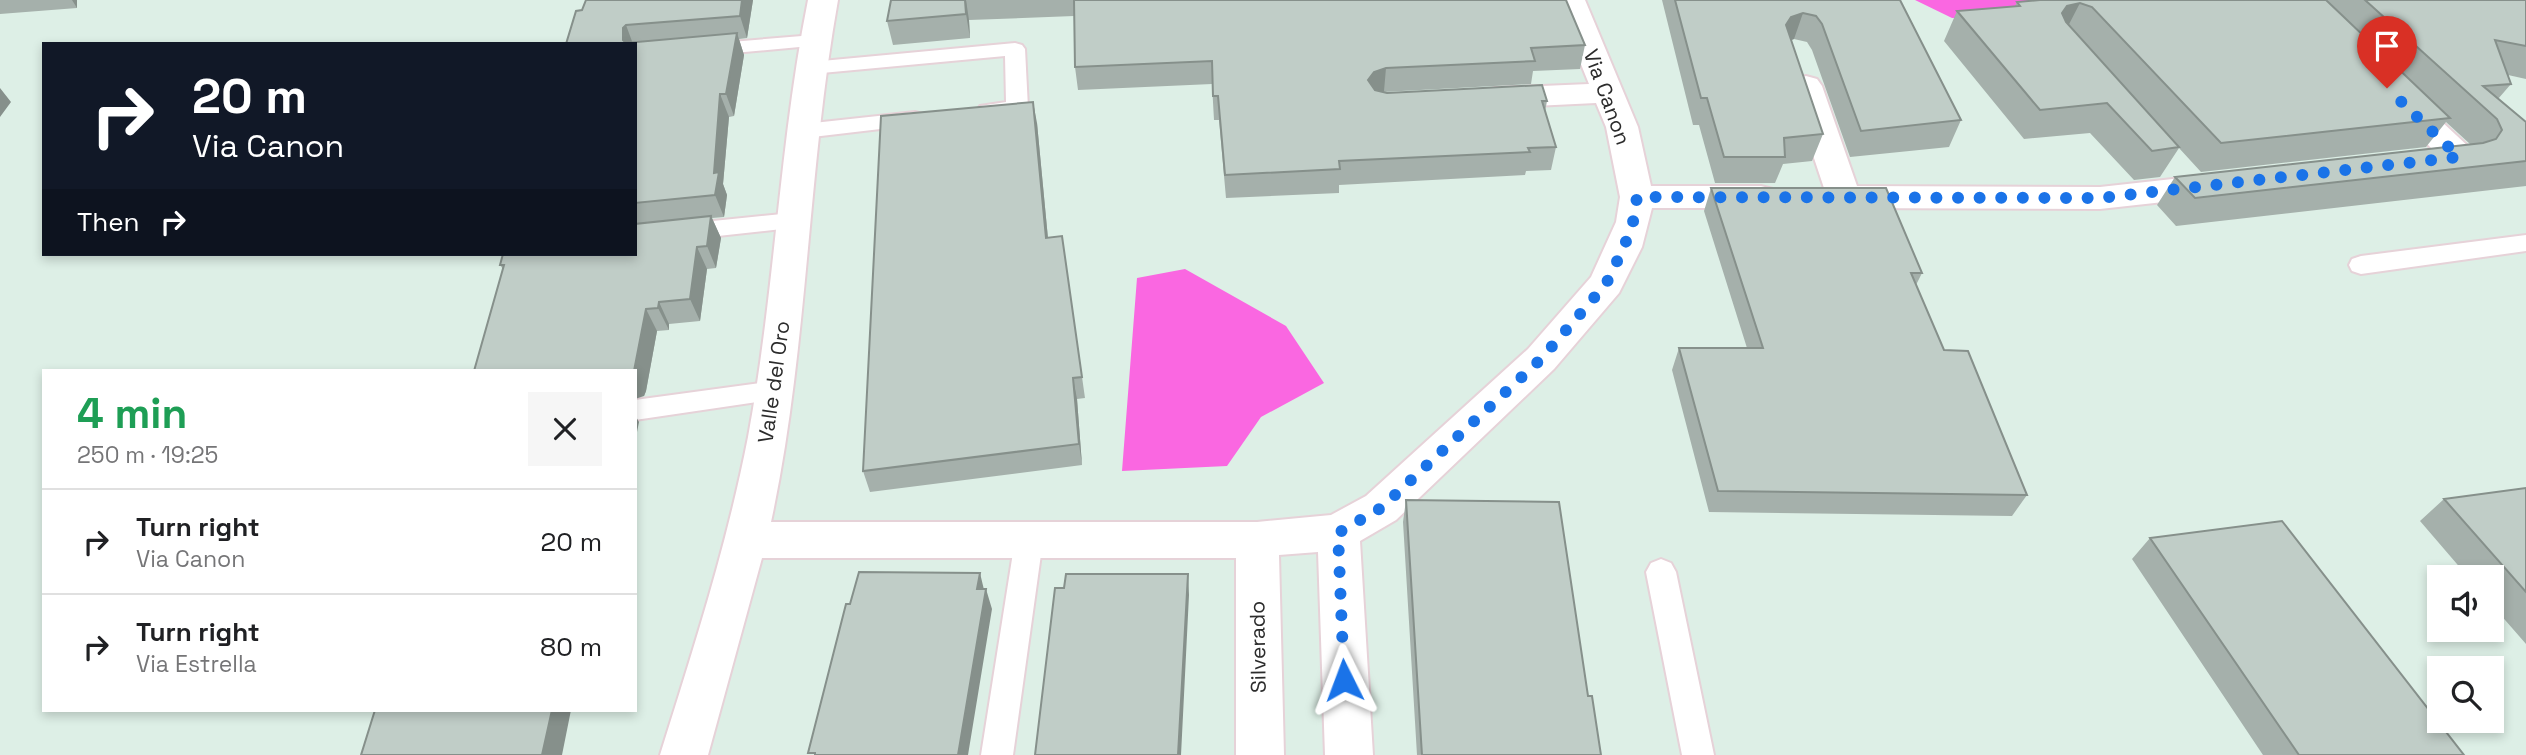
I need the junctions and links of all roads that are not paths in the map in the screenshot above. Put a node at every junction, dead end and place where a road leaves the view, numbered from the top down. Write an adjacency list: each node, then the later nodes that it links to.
1 (823, 0): 3 (street, Valle del Oro)
2 (1570, 0): 7 (street, Via Canon)
3 (813, 54): 4 (lane); 9 (lane); 11 (street, Valle del Oro)
4 (637, 56)
5 (1799, 63): 17 (street)
6 (2382, 84): 13 (street)
7 (1606, 93): 8 (street); 16 (street, Via Canon)
8 (1468, 100)
9 (964, 113)
10 (937, 116): 11 (lane)
11 (804, 131): 18 (street, Valle del Oro)
12 (2165, 157): 15 (street)
13 (2393, 165)
14 (2246, 181): 15 (street)
15 (2193, 188): 17 (street)
16 (1637, 197): 17 (street); 24 (street, Via Canon)
17 (1843, 197)
18 (792, 221): 19 (lane); 22 (street, Valle del Oro)
19 (637, 237)
20 (2526, 243): 21 (lane)
21 (2361, 265)
22 (775, 391): 23 (lane); 25 (street, Valle del Oro)
23 (637, 410)
24 (1338, 533): 27 (street); 32 (street)
25 (748, 540): 26 (street); 29 (street, Valle del Oro)
26 (1029, 540): 27 (street); 30 (lane)
27 (1257, 540): 31 (street, Silverado)
28 (1661, 572): 33 (lane)
29 (684, 755)
30 (997, 755)
31 (1260, 755)
32 (1349, 755)
33 (1698, 755)

